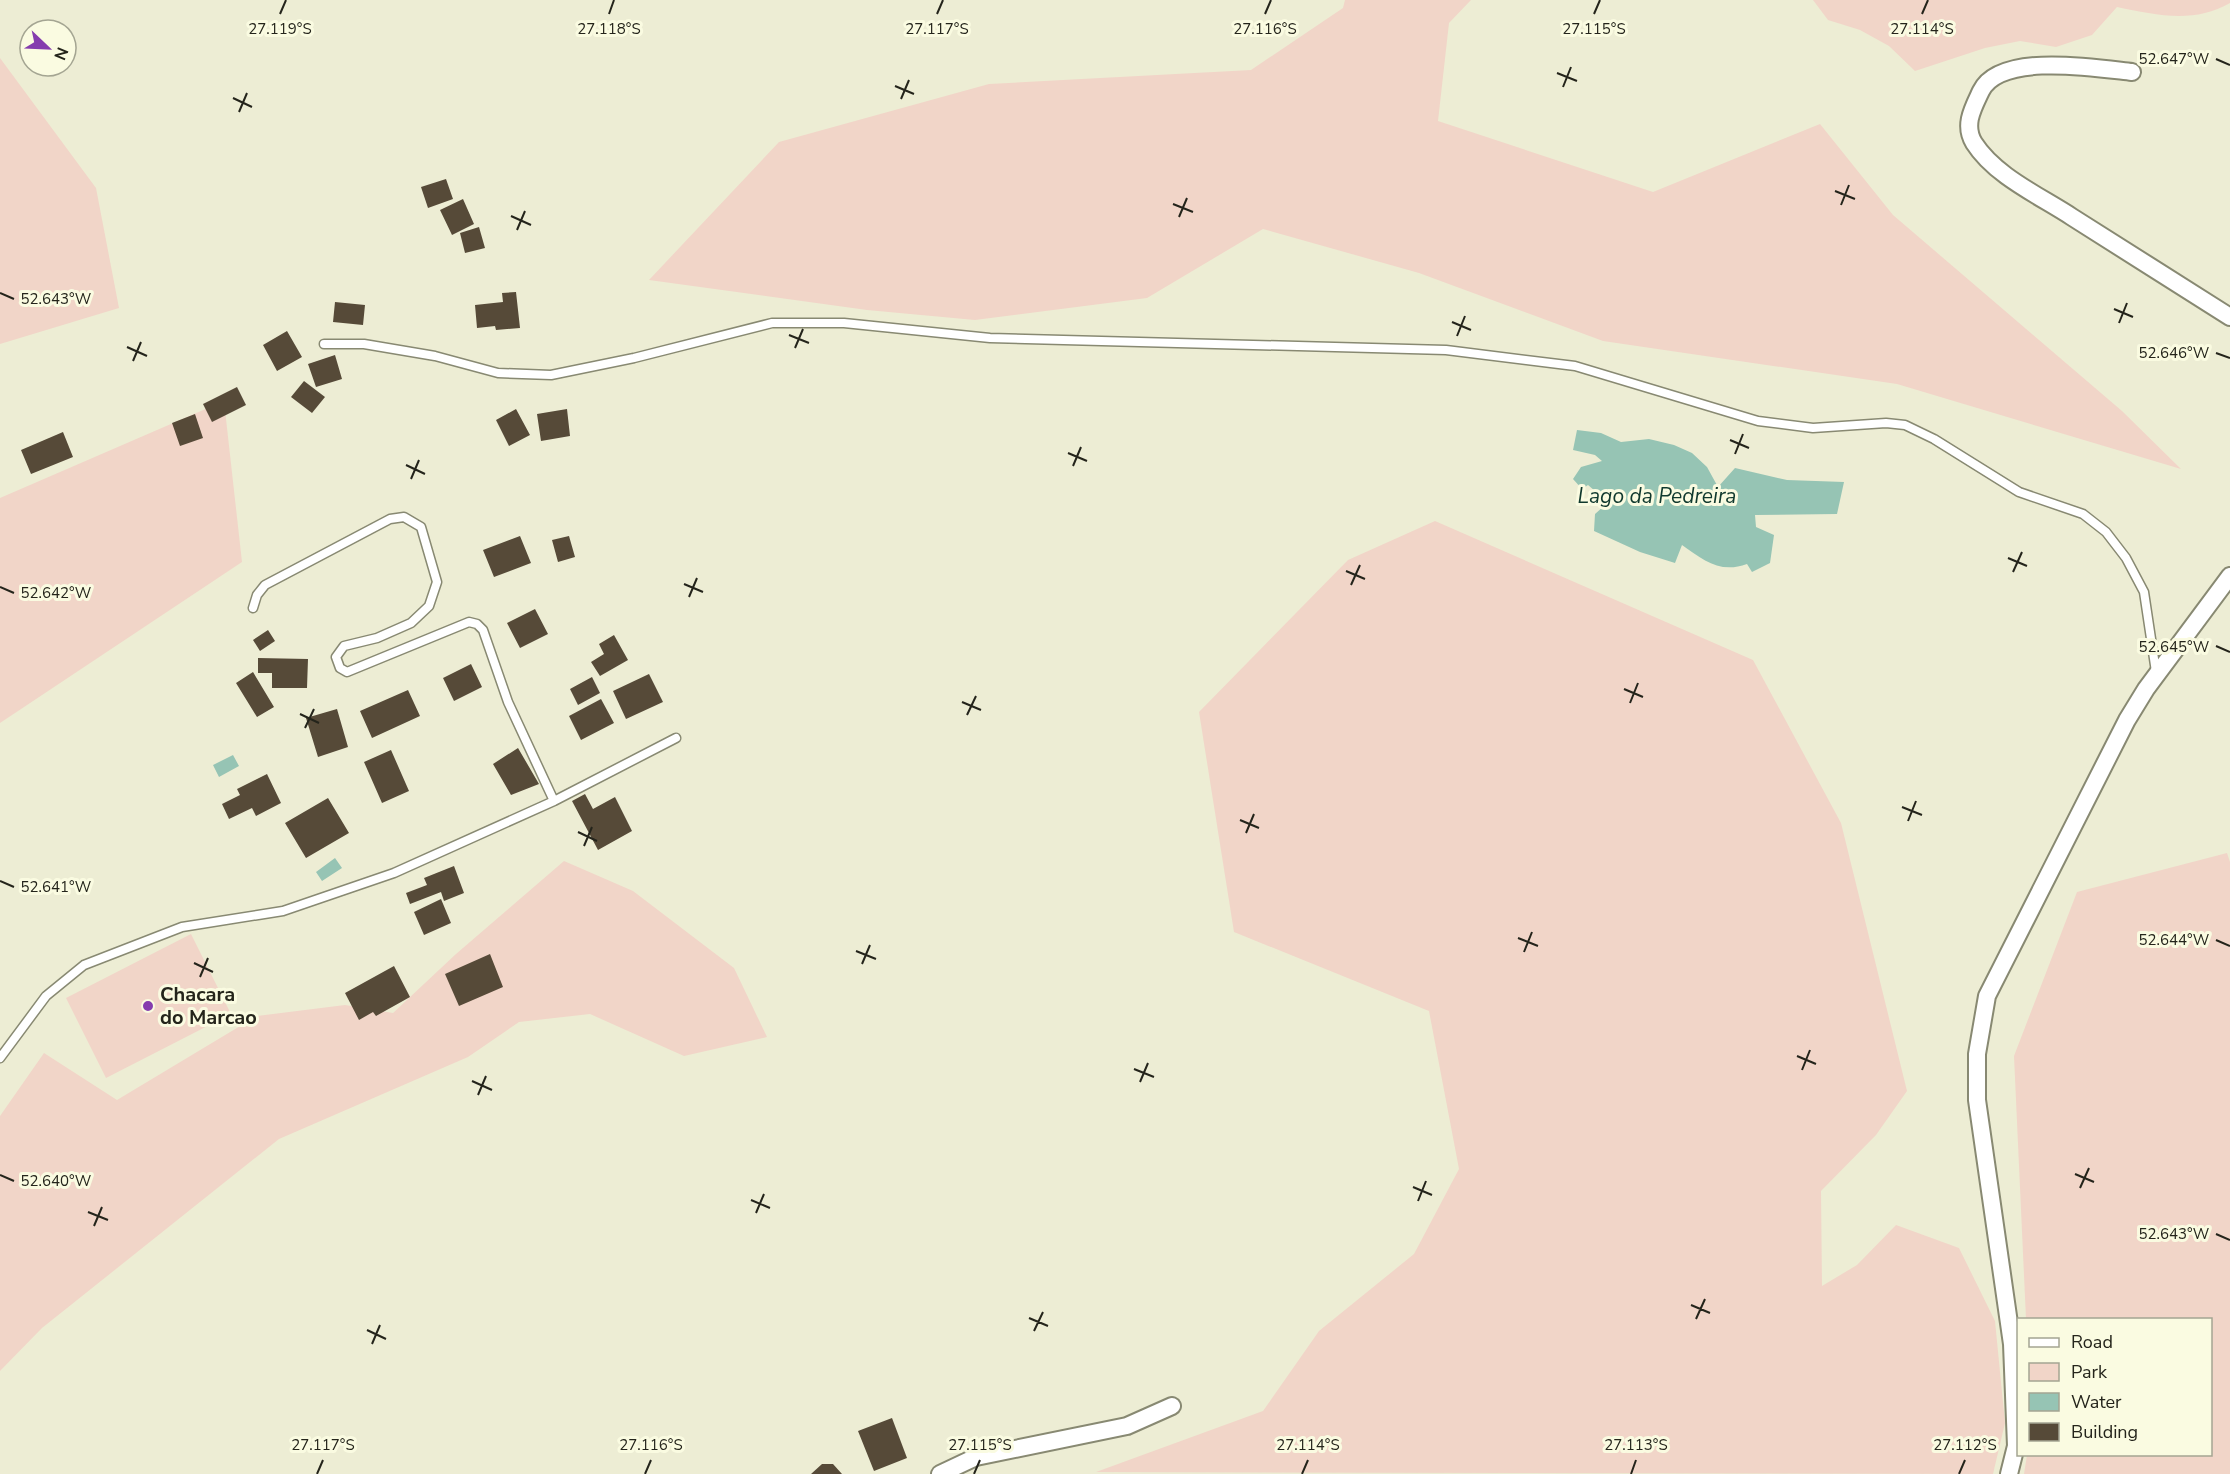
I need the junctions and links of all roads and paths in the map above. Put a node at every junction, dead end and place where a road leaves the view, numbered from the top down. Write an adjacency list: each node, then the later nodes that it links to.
1 (2132, 72): 2 (street)
2 (2230, 317)
3 (324, 344): 6 (lane)
4 (2230, 576): 6 (street)
5 (253, 608): 8 (lane)
6 (2156, 674): 12 (street)
7 (676, 738): 8 (lane)
8 (554, 801): 9 (lane)
9 (0, 1058)
10 (1172, 1406): 11 (street)
11 (940, 1474)
12 (2009, 1474)

